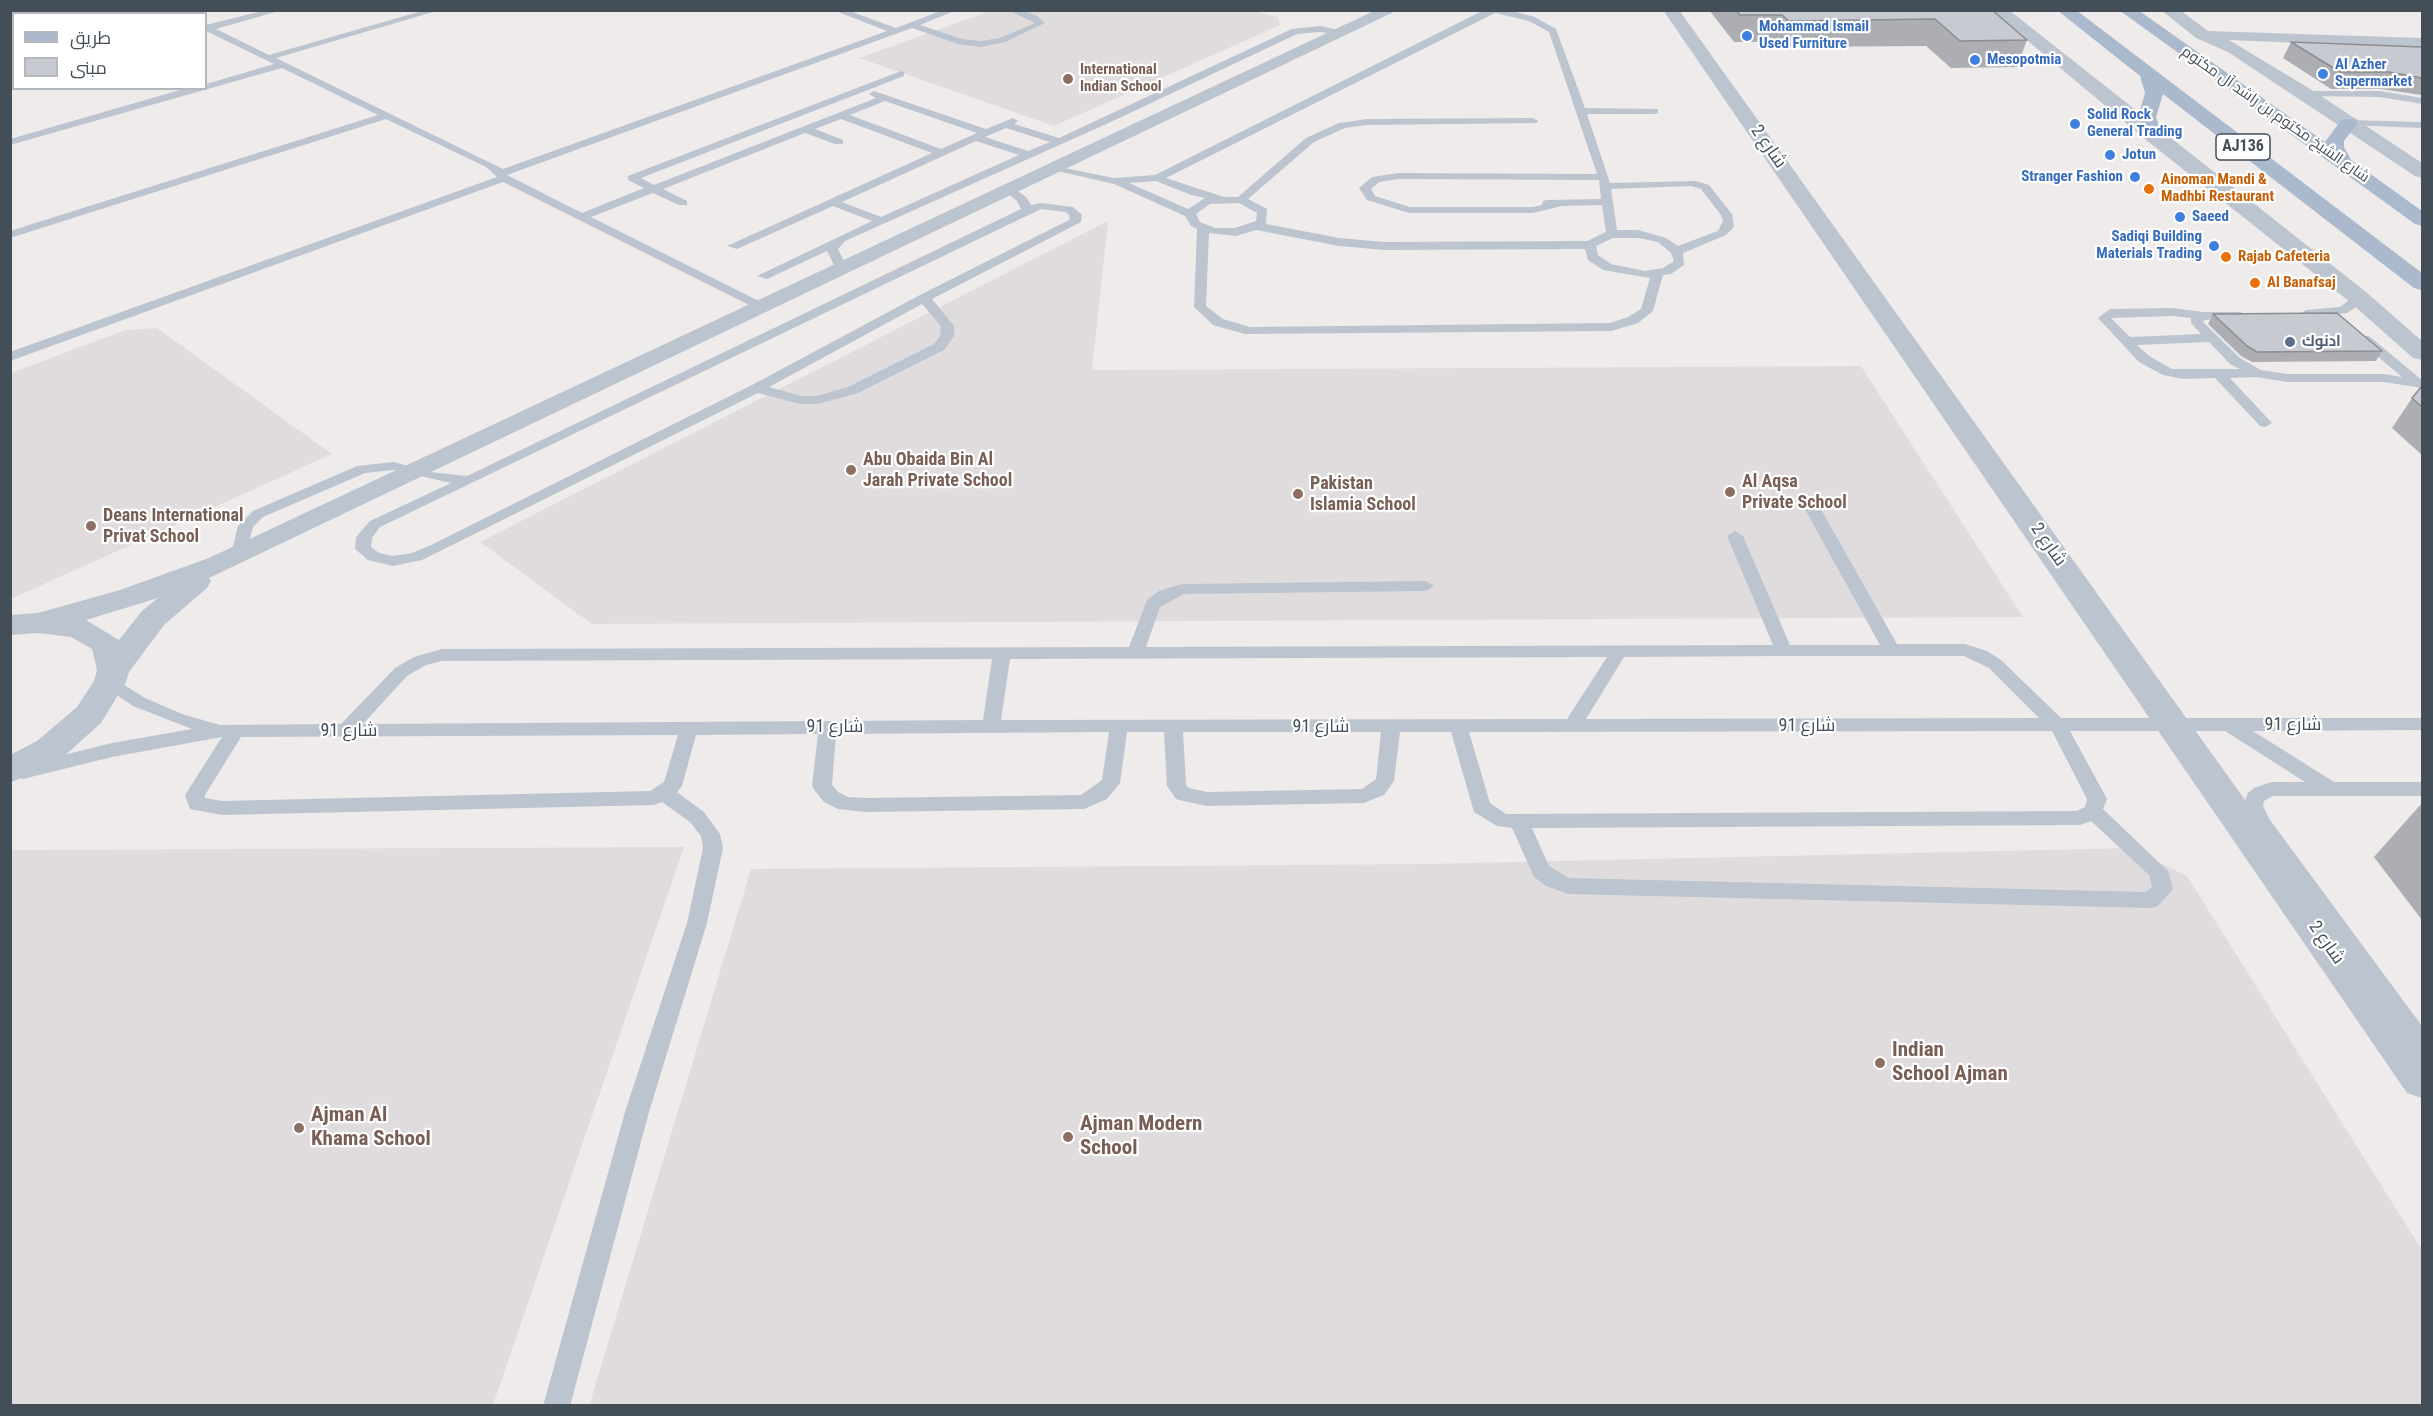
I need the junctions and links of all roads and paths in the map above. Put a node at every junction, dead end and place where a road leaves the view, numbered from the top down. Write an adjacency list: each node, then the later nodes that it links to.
1 (278, 10): 15 (lane)
2 (436, 10): 22 (lane)
3 (837, 10): 17 (lane)
4 (953, 10): 14 (lane)
5 (1012, 10): 14 (lane)
6 (1493, 10): 33 (lane); 55 (lane)
7 (1671, 10): 110 (street, شارع 2)
8 (1999, 10): 43 (street)
9 (2065, 10): 26 (main road, AJ136)
10 (2127, 10): 51 (main road, شارع الشيخ مكتوم بن راشد آل مكتوم / AJ136)
11 (2135, 10): 19 (main road)
12 (2169, 10): 19 (street)
13 (1380, 12): 18 (street)
14 (912, 25): 17 (lane)
15 (207, 29)
16 (207, 29): 22 (lane)
17 (897, 31): 54 (lane)
18 (1344, 32): 37 (lane); 42 (street)
19 (2202, 34): 20 (street); 24 (street)
20 (2422, 43)
21 (2422, 53): 24 (street)
22 (267, 58): 23 (lane)
23 (282, 65): 27 (lane); 35 (lane)
24 (2260, 65): 30 (street)
25 (901, 74): 28 (lane)
26 (2149, 76): 43 (main road); 80 (main road, AJ136)
27 (207, 87)
28 (862, 89): 31 (lane); 58 (lane)
29 (193, 90): 46 (lane)
30 (2306, 94): 32 (lane); 39 (street)
31 (885, 98): 36 (lane); 44 (lane)
32 (2422, 101)
33 (1582, 111): 34 (lane); 57 (lane)
34 (1654, 111)
35 (387, 115): 54 (lane); 72 (lane)
36 (841, 115): 41 (lane); 49 (lane)
37 (1109, 118): 42 (street); 45 (lane)
38 (1533, 121): 60 (lane)
39 (2349, 123): 40 (lane); 51 (main road); 53 (street)
40 (2422, 125)
41 (805, 129): 47 (lane); 58 (lane)
42 (1134, 129): 48 (street)
43 (2152, 135): 83 (street)
44 (981, 136): 45 (lane); 49 (lane); 50 (lane)
45 (1059, 141): 48 (street); 50 (lane)
46 (10, 142)
47 (839, 142)
48 (1090, 151): 52 (street)
49 (942, 153): 61 (lane)
50 (1029, 155): 68 (lane)
51 (2342, 162): 67 (main road, شارع الشيخ مكتوم بن راشد آل مكتوم / AJ136)
52 (1054, 169): 56 (lane); 59 (street)
53 (2422, 172)
54 (502, 176): 66 (lane); 90 (lane)
55 (1156, 178): 56 (lane); 60 (lane)
56 (1114, 181): 65 (lane)
57 (1605, 181): 62 (lane); 62 (lane); 76 (lane)
58 (652, 190): 63 (lane); 66 (lane)
59 (1010, 190): 64 (lane); 77 (street)
60 (1235, 200): 65 (lane); 69 (lane)
61 (833, 201): 68 (lane); 75 (lane)
62 (1609, 202): 71 (lane)
63 (683, 203)
64 (1027, 210): 81 (lane); 97 (lane)
65 (1190, 214): 70 (lane)
66 (582, 217): 82 (lane)
67 (2422, 220)
68 (882, 221): 73 (lane)
69 (1256, 226): 70 (lane); 74 (lane)
70 (1203, 228): 78 (lane)
71 (1612, 234): 74 (lane); 76 (lane)
72 (10, 235)
73 (836, 243): 77 (lane); 79 (lane)
74 (1590, 245): 78 (lane)
75 (733, 246)
76 (1677, 250): 78 (lane)
77 (842, 269): 82 (street)
78 (1657, 274)
79 (764, 276)
80 (2422, 283)
81 (924, 298): 94 (lane); 94 (lane)
82 (761, 307): 96 (street)
83 (2349, 314): 85 (lane); 89 (street); 93 (lane)
84 (2249, 315): 86 (lane)
85 (2296, 315)
86 (2203, 316): 87 (lane); 88 (lane)
87 (2208, 335): 88 (lane); 91 (lane)
88 (2123, 338): 92 (lane)
89 (2422, 353)
90 (10, 357)
91 (2257, 373): 92 (lane); 93 (lane)
92 (2219, 374): 95 (lane)
93 (2421, 384)
94 (758, 388): 97 (lane)
95 (2265, 423)
96 (412, 471): 97 (lane); 100 (street)
97 (469, 481)
98 (1810, 504): 103 (lane)
99 (1735, 536): 105 (lane)
100 (229, 559): 102 (street); 108 (street)
101 (1426, 586): 107 (lane)
102 (24, 624): 108 (street)
103 (1892, 650): 105 (lane); 115 (lane)
104 (1619, 651): 105 (lane); 107 (lane); 114 (lane)
105 (1784, 651)
106 (1002, 653): 107 (lane); 117 (lane); 121 (lane)
107 (1135, 653)
108 (112, 676): 122 (lane, شارع 91); 123 (street)
109 (2422, 724): 111 (lane, شارع 91)
110 (2175, 725): 111 (lane, شارع 91); 115 (lane, شارع 91); 129 (street, شارع 2)
111 (2230, 725): 125 (lane)
112 (1119, 726): 113 (lane, شارع 91); 116 (lane); 117 (lane, شارع 91)
113 (1173, 726): 118 (lane, شارع 91); 118 (lane)
114 (1572, 726): 115 (lane, شارع 91); 119 (lane, شارع 91)
115 (2058, 726): 127 (lane)
116 (828, 727): 117 (lane, شارع 91); 120 (lane, شارع 91)
117 (991, 727)
118 (1391, 727): 119 (lane, شارع 91)
119 (1459, 727): 128 (lane)
120 (689, 728): 121 (lane, شارع 91); 126 (lane)
121 (345, 730): 122 (lane, شارع 91)
122 (228, 731): 123 (lane, شارع 91); 126 (lane)
123 (10, 773)
124 (2422, 789): 125 (lane)
125 (2331, 790): 129 (lane)
126 (665, 794): 130 (lane)
127 (2093, 811): 128 (lane); 128 (lane)
128 (1519, 821)
129 (2419, 1060)
130 (556, 1406)

